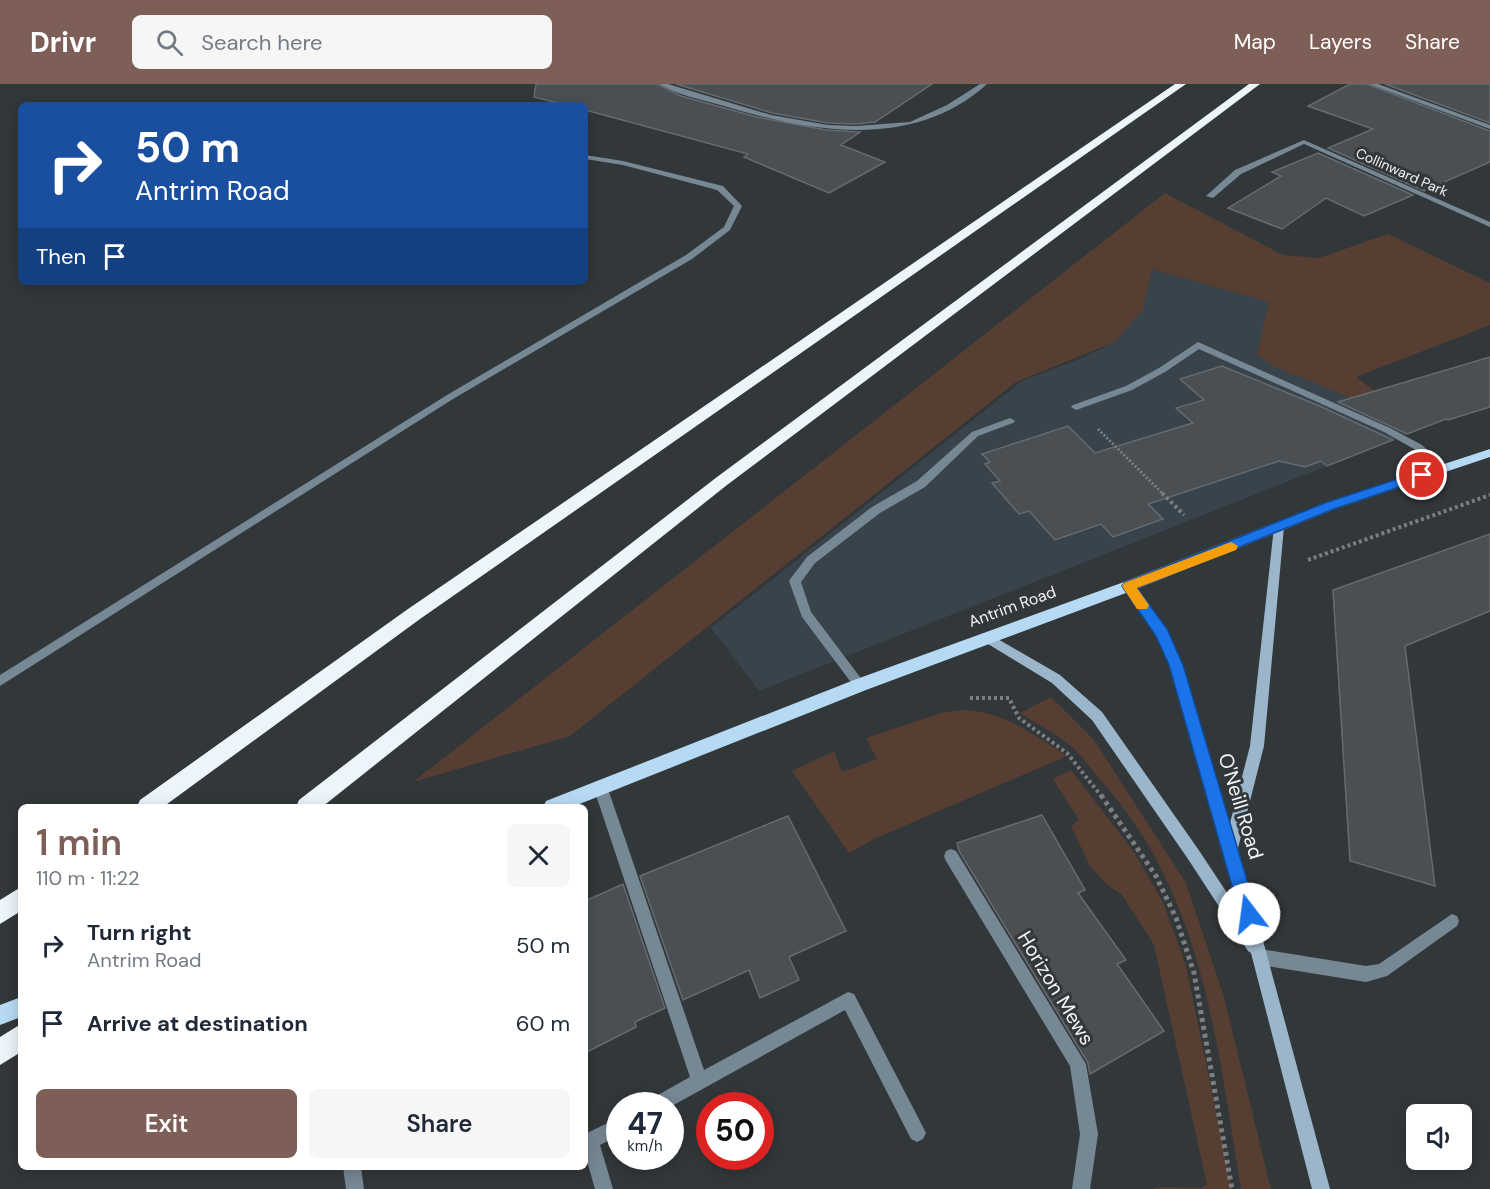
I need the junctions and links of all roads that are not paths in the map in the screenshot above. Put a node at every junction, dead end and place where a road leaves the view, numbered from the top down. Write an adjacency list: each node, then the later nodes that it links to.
1 (662, 84): 2 (street)
2 (984, 84)
3 (1180, 84): 20 (highway)
4 (1255, 84): 21 (highway)
5 (1372, 84): 6 (street)
6 (1490, 127)
7 (588, 157): 17 (street)
8 (1210, 196): 9 (street, Collinward Park)
9 (1490, 225)
10 (1076, 407): 13 (street)
11 (1010, 421): 18 (street)
12 (1489, 454): 13 (main road, Antrim Road)
13 (1442, 468): 14 (main road, Antrim Road)
14 (1279, 527): 15 (main road, Antrim Road); 23 (main road)
15 (1129, 586): 16 (main road, Antrim Road); 23 (main road, O'Neill Road)
16 (987, 639): 18 (main road, Antrim Road); 28 (main road)
17 (0, 681)
18 (860, 685): 19 (main road, Antrim Road)
19 (601, 789): 22 (main road, Antrim Road); 33 (street)
20 (151, 804)
21 (310, 804)
22 (560, 804)
23 (1231, 849): 28 (main road, O'Neill Road)
24 (951, 856): 40 (street, Horizon Mews)
25 (18, 900): 26 (highway)
26 (0, 913)
27 (1452, 921): 28 (street)
28 (1260, 957): 41 (main road, O'Neill Road)
29 (18, 1008): 30 (main road)
30 (0, 1015)
31 (18, 1038): 32 (highway)
32 (0, 1053)
33 (700, 1081): 34 (street); 36 (street)
34 (680, 1092)
35 (606, 1132): 39 (street)
36 (917, 1133)
37 (352, 1170): 38 (street)
38 (355, 1189)
39 (604, 1189)
40 (1081, 1189)
41 (1321, 1189)

